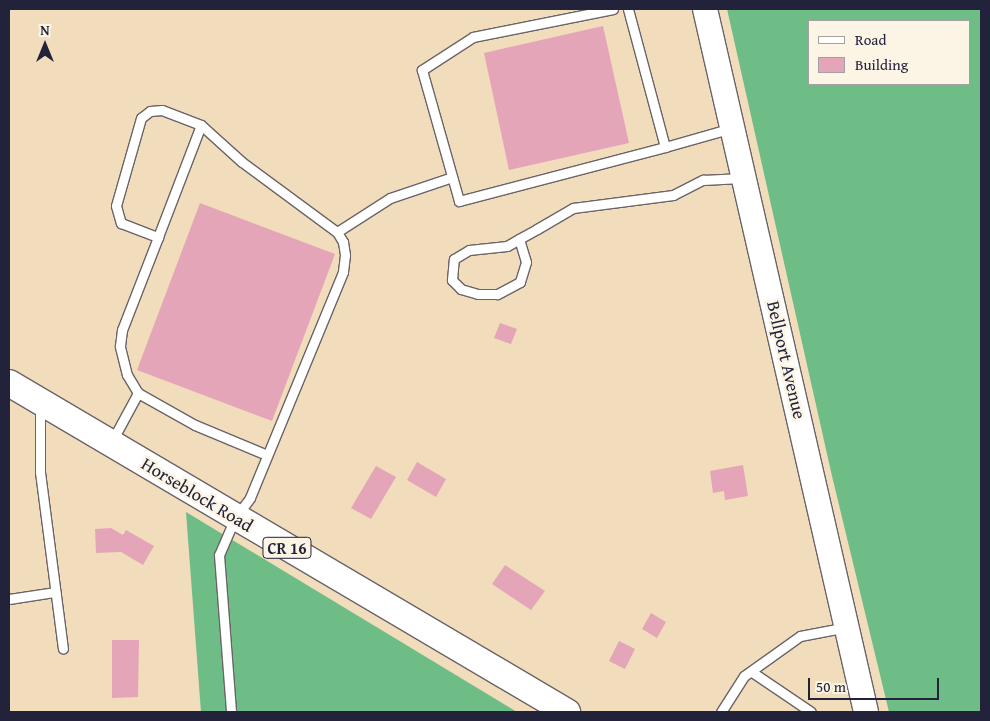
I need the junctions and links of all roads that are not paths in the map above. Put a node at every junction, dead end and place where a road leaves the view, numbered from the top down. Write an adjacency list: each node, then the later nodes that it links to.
1 (613, 9): 7 (lane)
2 (628, 9): 6 (lane)
3 (705, 9): 5 (main road, Bellport Avenue)
4 (201, 125): 9 (lane); 10 (lane); 10 (lane)
5 (732, 128): 6 (lane); 8 (main road, Bellport Avenue)
6 (665, 147): 7 (lane)
7 (452, 177): 9 (lane)
8 (744, 178): 11 (lane); 20 (main road, Bellport Avenue)
9 (337, 232): 16 (lane)
10 (158, 237): 13 (lane)
11 (519, 239): 11 (lane)
12 (9, 383): 14 (main road, Horseblock Road / CR 16)
13 (138, 394): 15 (lane); 16 (lane)
14 (40, 401): 15 (main road, Horseblock Road / CR 16); 18 (lane)
15 (110, 444): 17 (main road, Horseblock Road / CR 16)
16 (267, 455): 17 (lane)
17 (235, 518): 23 (lane); 24 (main road, Horseblock Road / CR 16)
18 (56, 592): 19 (lane); 21 (lane)
19 (9, 599)
20 (846, 627): 22 (lane); 27 (main road, Bellport Avenue)
21 (63, 649)
22 (752, 672): 25 (lane); 26 (lane)
23 (231, 712)
24 (567, 712)
25 (721, 712)
26 (810, 712)
27 (866, 712)

